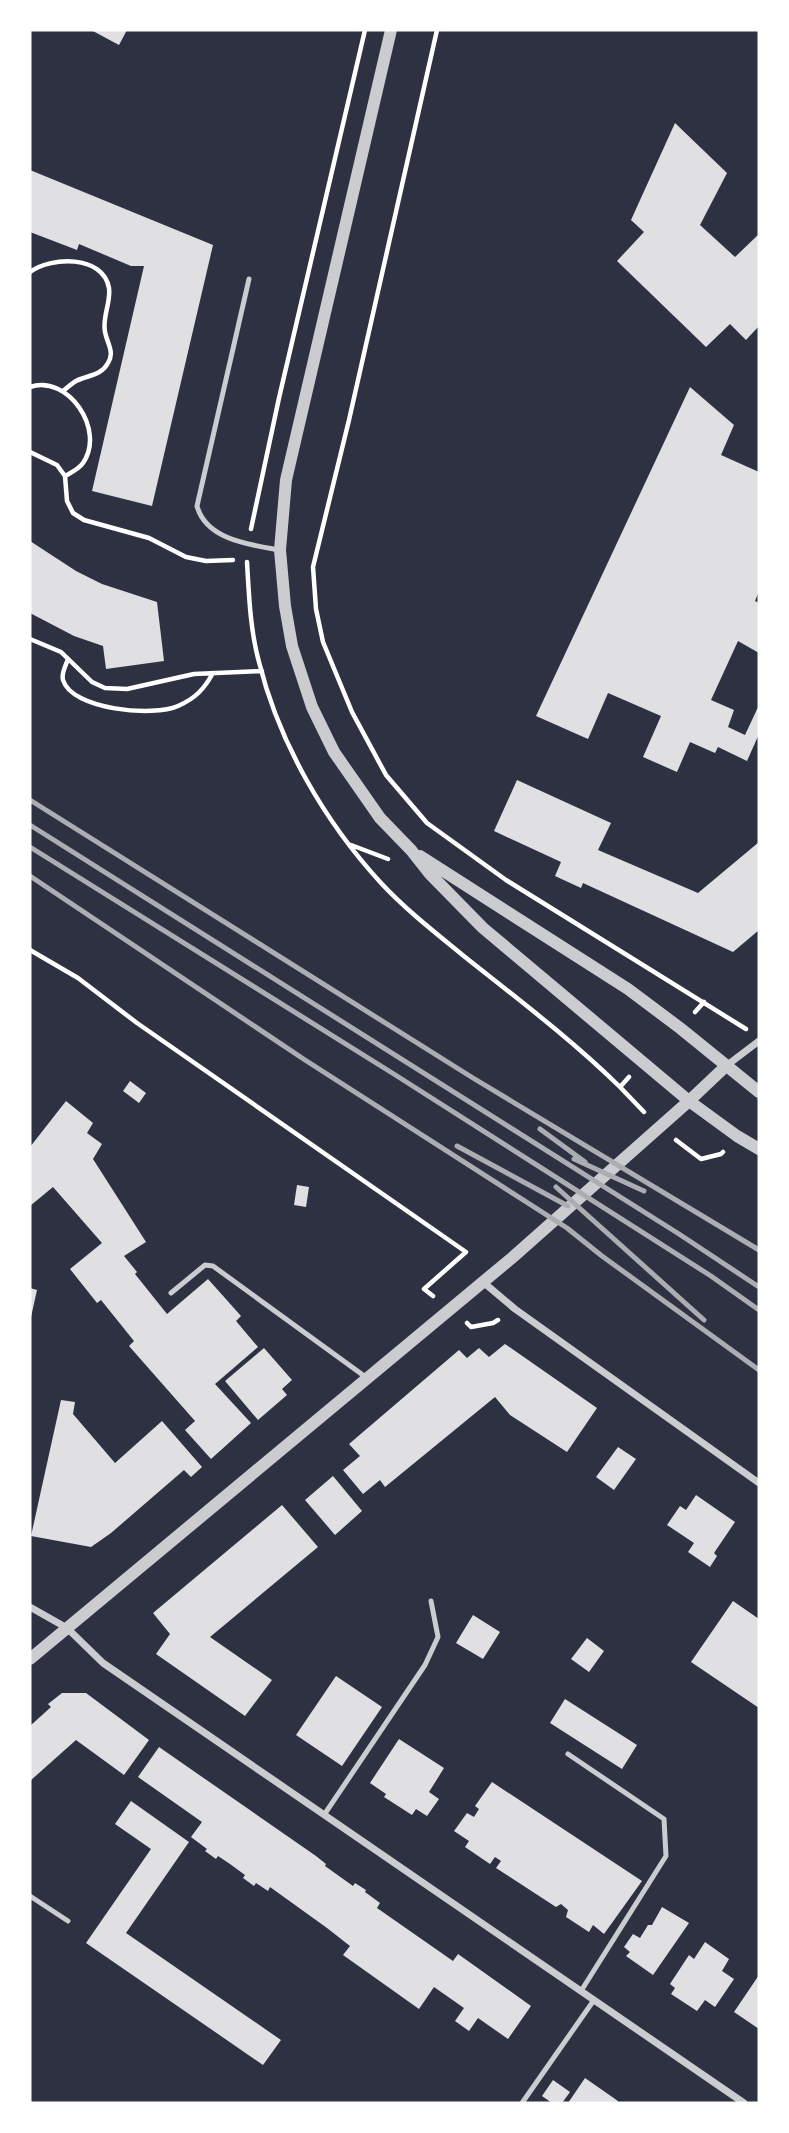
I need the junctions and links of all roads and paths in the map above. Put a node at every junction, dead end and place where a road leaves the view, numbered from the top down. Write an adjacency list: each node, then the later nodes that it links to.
1 (391, 30): 10 (street)
2 (437, 30): 18 (path)
3 (30, 272): 7 (path)
4 (249, 279): 10 (lane)
5 (30, 380): 6 (path)
6 (32, 386): 7 (path)
7 (62, 391): 9 (path)
8 (30, 452): 9 (path)
9 (65, 476): 11 (path)
10 (280, 550): 16 (street)
11 (235, 560)
12 (30, 639): 13 (path)
13 (68, 659): 15 (path); 15 (path)
14 (262, 671): 15 (path)
15 (212, 673)
16 (411, 850): 20 (street); 22 (street)
17 (30, 950): 24 (path)
18 (750, 1032)
19 (759, 1041): 20 (street)
20 (726, 1066): 21 (street); 22 (street)
21 (759, 1093)
22 (689, 1101): 23 (street); 25 (street)
23 (759, 1149)
24 (412, 1214)
25 (483, 1282): 27 (street); 28 (street)
26 (171, 1293): 27 (lane)
27 (367, 1378): 31 (street)
28 (759, 1483)
29 (431, 1601): 34 (lane)
30 (30, 1607): 31 (street)
31 (67, 1628): 32 (street); 34 (street)
32 (30, 1658)
33 (568, 1754): 37 (lane)
34 (324, 1815): 37 (street)
35 (30, 1896): 36 (lane)
36 (68, 1921)
37 (581, 1991): 38 (street)
38 (594, 2000): 39 (lane); 40 (street)
39 (522, 2103)
40 (744, 2103)

